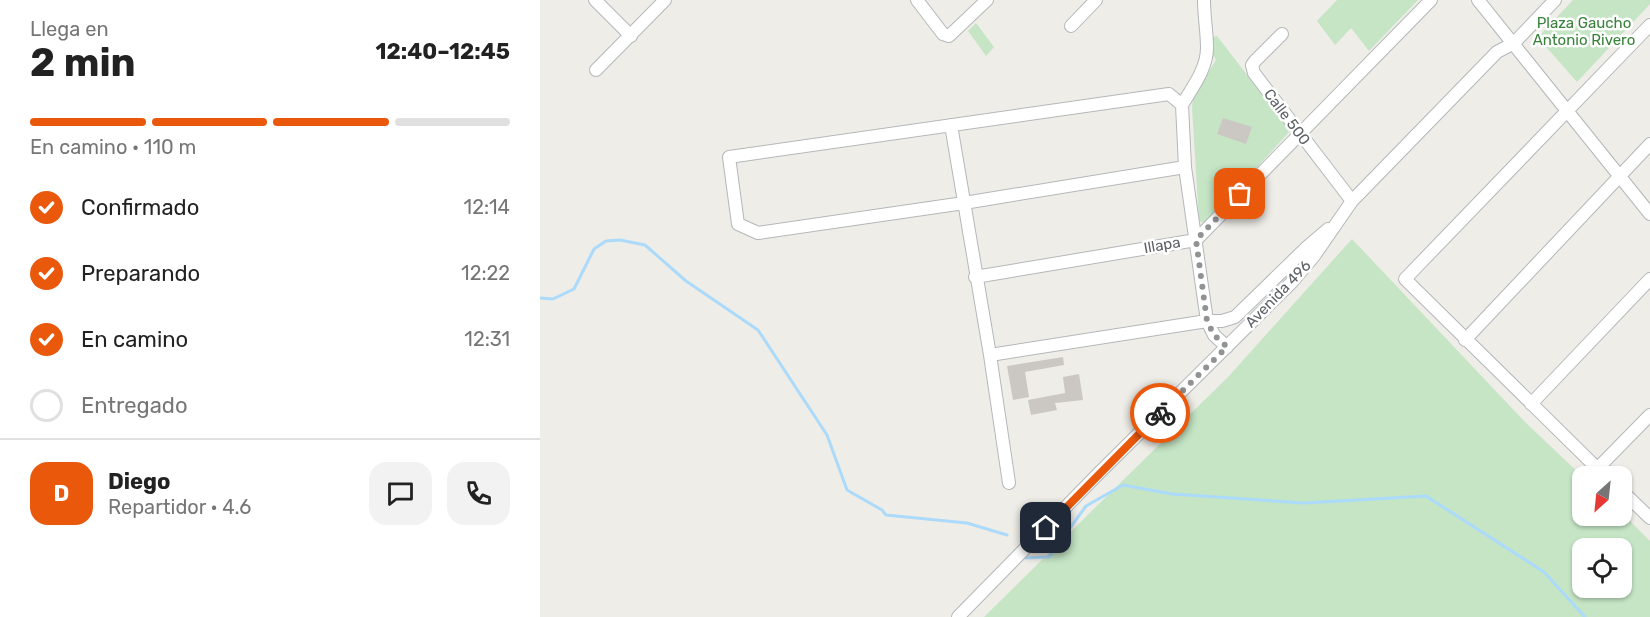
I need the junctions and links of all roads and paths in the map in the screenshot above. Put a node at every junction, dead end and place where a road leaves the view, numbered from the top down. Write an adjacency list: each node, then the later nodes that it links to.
1 (595, 0): 13 (street)
2 (665, 0): 13 (street)
3 (917, 0): 4 (street)
4 (987, 0)
5 (1096, 0): 11 (street)
6 (1199, 0): 16 (street)
7 (1431, 0): 19 (street, Illapa)
8 (1478, 0): 14 (street)
9 (1555, 0): 14 (street, Avenida 496)
10 (1650, 25): 17 (street)
11 (1071, 26)
12 (1282, 34): 19 (street, Calle 500)
13 (632, 36): 15 (street)
14 (1514, 43): 17 (street); 23 (street, Avenida 496)
15 (597, 70)
16 (1182, 105): 18 (street); 21 (street)
17 (1569, 111): 22 (street); 31 (street)
18 (951, 125): 24 (street); 24 (street)
19 (1298, 133): 23 (street, Calle 500); 27 (street, Illapa)
20 (1650, 144): 22 (street)
21 (1185, 167): 24 (street); 27 (street)
22 (1620, 176): 25 (street); 31 (street)
23 (1352, 201): 26 (street, Avenida 496)
24 (964, 203): 28 (street)
25 (1650, 214)
26 (1339, 220): 30 (street); 32 (street, Avenida 496)
27 (1196, 240): 28 (street, Illapa); 30 (street)
28 (975, 277): 33 (street)
29 (1650, 279): 34 (street)
30 (1207, 321): 32 (street); 33 (street)
31 (1465, 340): 34 (street)
32 (1227, 347): 41 (street, Avenida 496)
33 (990, 355): 38 (street)
34 (1531, 404): 36 (street)
35 (1650, 415): 37 (street)
36 (1594, 466)
37 (1607, 466)
38 (1009, 483)
39 (1632, 501): 40 (street)
40 (1650, 518)
41 (958, 617)

